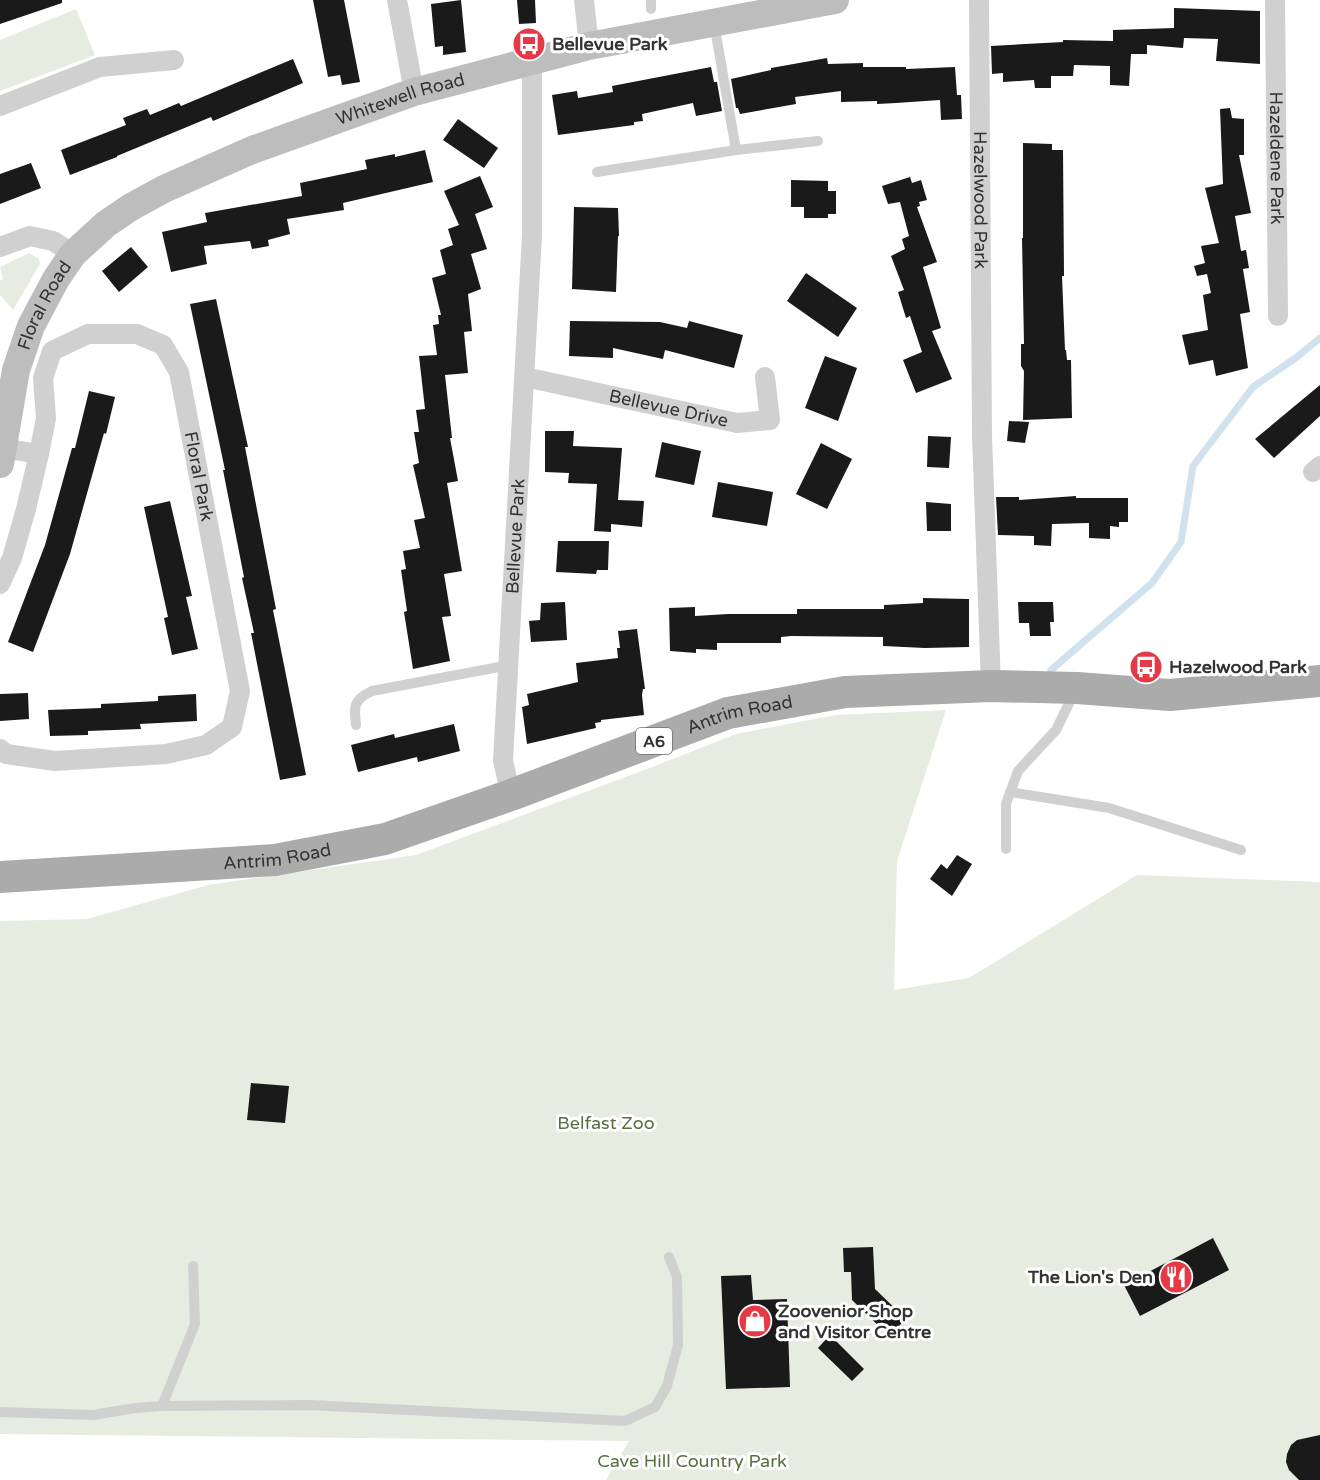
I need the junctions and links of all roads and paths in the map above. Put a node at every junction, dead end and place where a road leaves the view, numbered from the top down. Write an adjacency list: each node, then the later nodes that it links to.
1 (397, 0): 10 (street)
2 (584, 0): 7 (street)
3 (835, 0): 6 (street, Whitewell Road)
4 (979, 0): 25 (street, Hazelwood Park)
5 (1275, 0): 17 (street, Hazeldene Park)
6 (714, 23): 7 (street, Whitewell Road); 13 (lane)
7 (589, 46): 9 (street, Whitewell Road)
8 (174, 60): 11 (street)
9 (532, 62): 10 (street, Whitewell Road); 19 (street, Bellevue Park)
10 (414, 92): 16 (street, Whitewell Road)
11 (0, 106)
12 (818, 141): 13 (lane)
13 (736, 150): 14 (lane)
14 (597, 172)
15 (0, 247): 16 (street)
16 (73, 254): 21 (street, Floral Road)
17 (1278, 316)
18 (765, 376): 19 (street, Bellevue Drive)
19 (525, 377): 23 (street, Bellevue Park)
20 (39, 454): 21 (street); 22 (street, Floral Park); 28 (street, Floral Park)
21 (1, 456)
22 (0, 584)
23 (510, 665): 27 (lane); 30 (street, Bellevue Park)
24 (1320, 681): 26 (main road, Antrim Road / A6)
25 (991, 686): 26 (main road, Antrim Road / A6); 30 (main road, Antrim Road / A6)
26 (1077, 688): 29 (lane)
27 (356, 725)
28 (0, 749)
29 (1010, 792): 31 (lane); 32 (lane)
30 (511, 795): 33 (main road, Antrim Road / A6)
31 (1006, 849)
32 (1241, 850)
33 (0, 877)
34 (669, 1257): 36 (lane)
35 (193, 1266): 36 (lane)
36 (162, 1407): 37 (lane)
37 (0, 1412)

